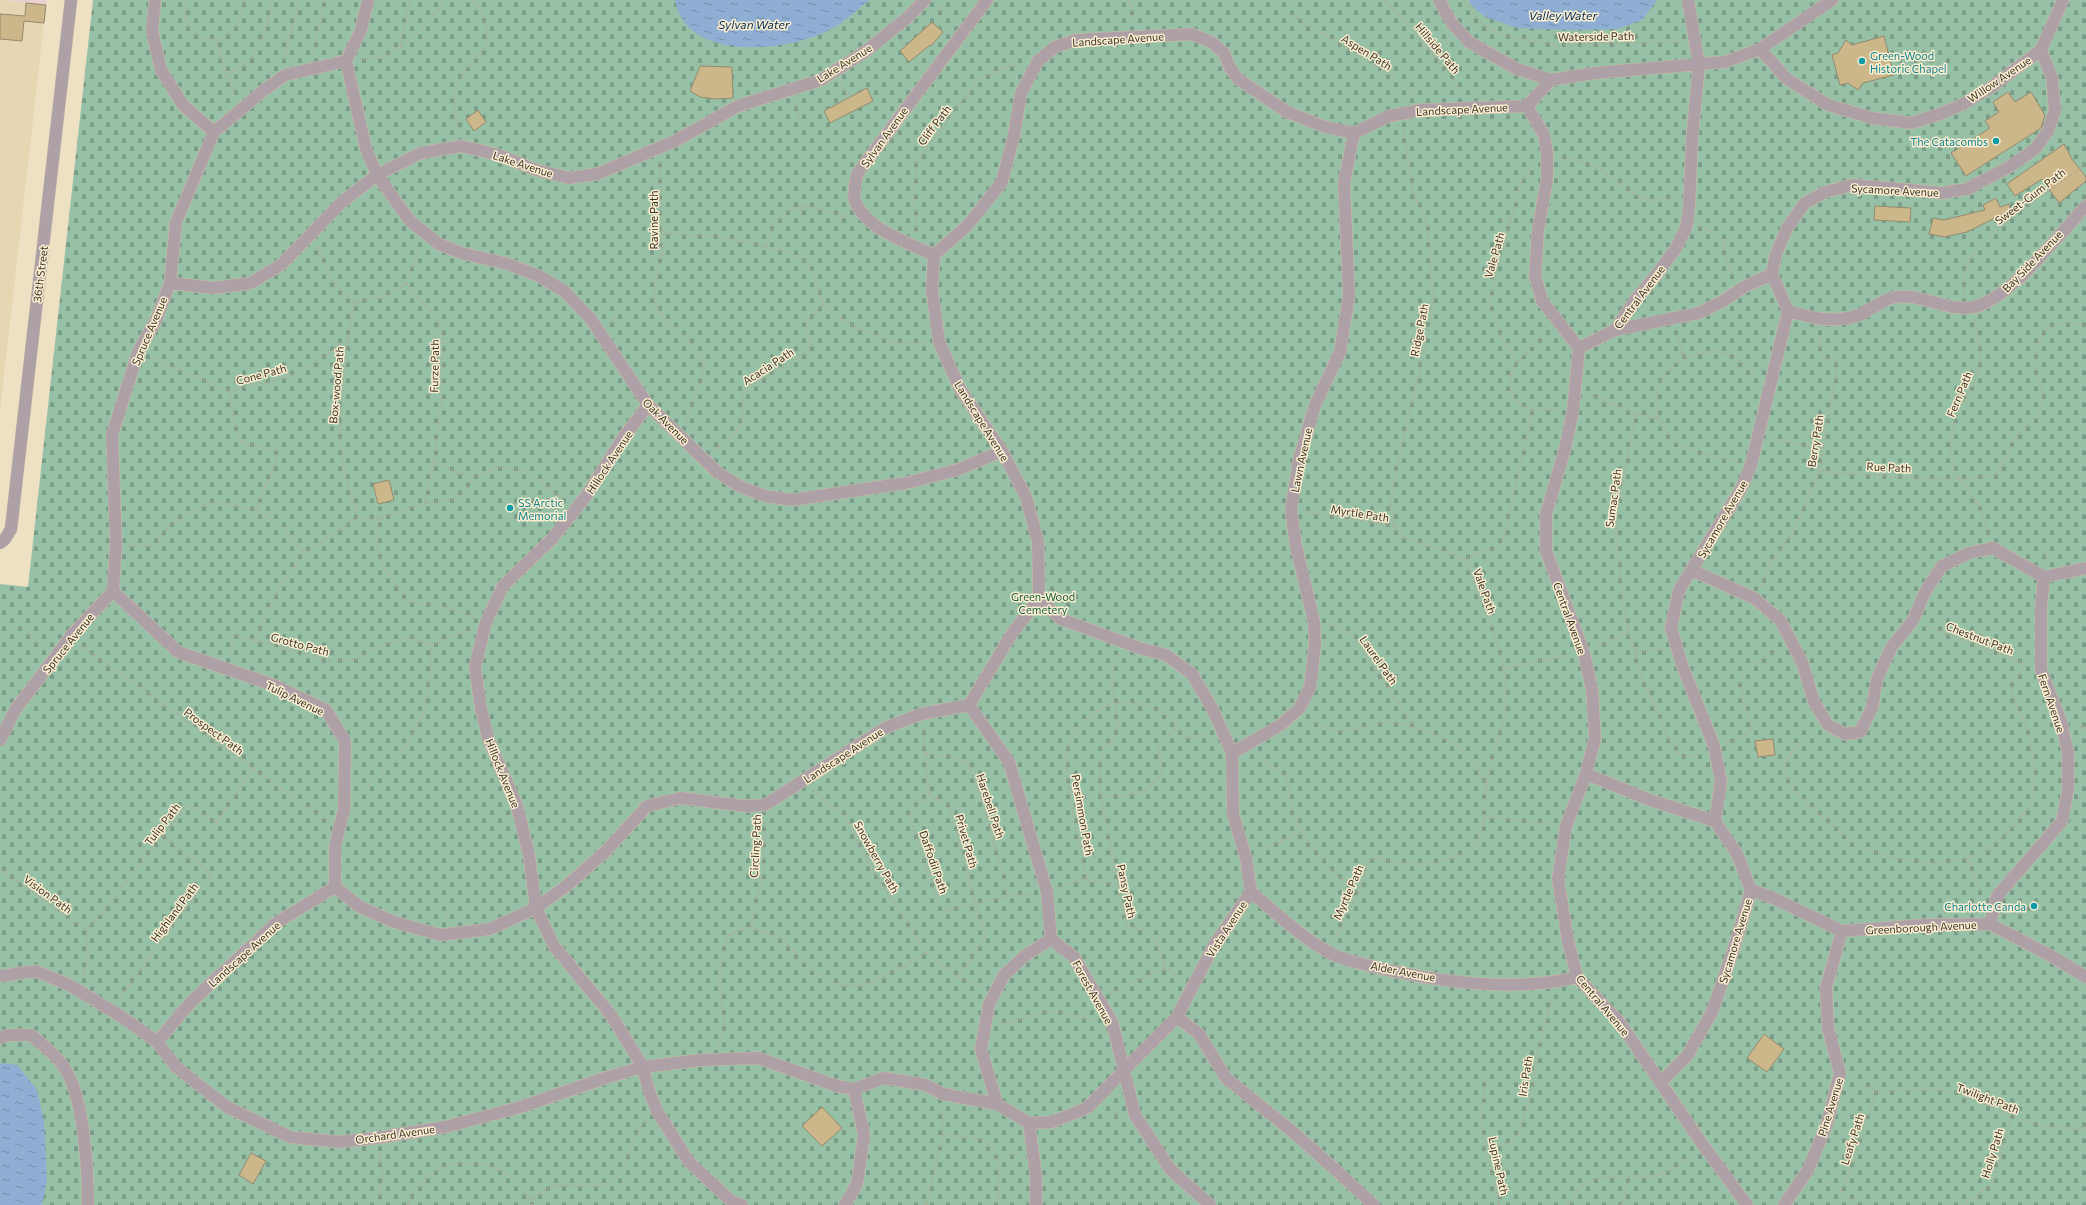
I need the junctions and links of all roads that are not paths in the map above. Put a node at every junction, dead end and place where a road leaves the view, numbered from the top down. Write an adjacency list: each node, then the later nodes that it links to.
1 (71, 0): 28 (street, 36th Street)
2 (155, 0): 16 (street)
3 (368, 0): 12 (street)
4 (925, 0): 18 (street, Lake Avenue)
5 (987, 0): 20 (street, Sylvan Avenue)
6 (1439, 0): 14 (street)
7 (1688, 0): 13 (street)
8 (1832, 0): 10 (street)
9 (2063, 0): 11 (street, Willow Avenue)
10 (1760, 49): 11 (street, Willow Avenue); 13 (street)
11 (2041, 50): 21 (street, Sycamore Avenue)
12 (346, 61): 16 (street, Spruce Avenue); 18 (street, Oak Avenue)
13 (1699, 65): 14 (street); 24 (street, Central Avenue)
14 (1551, 80): 15 (street)
15 (1527, 106): 17 (street, Landscape Avenue); 25 (street)
16 (214, 132): 22 (street, Spruce Avenue)
17 (1354, 133): 20 (street, Landscape Avenue); 36 (street, Lawn Avenue)
18 (377, 175): 22 (street, Lake Avenue); 26 (street, Oak Avenue)
19 (2086, 206): 23 (street, Bay Side Avenue)
20 (934, 255): 27 (street, Landscape Avenue)
21 (1772, 274): 23 (street); 24 (street)
22 (170, 283): 32 (street, Spruce Avenue)
23 (1788, 311): 29 (street, Sycamore Avenue)
24 (1615, 330): 25 (street, Central Avenue)
25 (1579, 348): 37 (street, Central Avenue)
26 (648, 406): 27 (street, Oak Avenue); 42 (street, Hillock Avenue)
27 (1002, 451): 33 (street, Landscape Avenue)
28 (0, 543)
29 (1691, 570): 31 (street); 38 (street, Sycamore Avenue)
30 (2085, 570): 31 (street)
31 (2044, 577): 43 (street, Fern Avenue)
32 (113, 591): 35 (street, Spruce Avenue); 39 (street, Tulip Avenue)
33 (1039, 599): 34 (street); 36 (street, Vista Avenue)
34 (969, 705): 42 (street, Landscape Avenue); 45 (street)
35 (0, 740)
36 (1232, 753): 41 (street, Vista Avenue)
37 (1586, 774): 38 (street); 47 (street, Central Avenue)
38 (1715, 821): 40 (street, Sycamore Avenue)
39 (335, 887): 42 (street); 51 (street, Landscape Avenue)
40 (1751, 890): 44 (street, Greenborough Avenue); 54 (street, Sycamore Avenue)
41 (1251, 892): 47 (street, Alder Avenue); 49 (street, Vista Avenue)
42 (536, 908): 52 (street)
43 (1990, 924): 44 (street, Greenborough Avenue); 48 (street, Greenborough Avenue)
44 (1842, 931): 65 (street, Pine Avenue)
45 (1051, 939): 53 (street, Forest Avenue); 56 (street)
46 (0, 976): 51 (street, Orchard Avenue)
47 (1577, 977): 54 (street, Central Avenue)
48 (2086, 978)
49 (1177, 1017): 53 (street, Vista Avenue); 63 (street)
50 (0, 1038): 58 (street)
51 (157, 1042): 52 (street, Orchard Avenue)
52 (643, 1067): 55 (street, Orchard Avenue); 59 (street)
53 (1123, 1071): 57 (street); 62 (street, Forest Avenue)
54 (1661, 1082): 64 (street, Central Avenue)
55 (854, 1089): 56 (street); 60 (street)
56 (998, 1104): 57 (street)
57 (1030, 1123): 61 (street)
58 (88, 1205)
59 (742, 1205)
60 (845, 1205)
61 (1036, 1205)
62 (1210, 1205)
63 (1374, 1205)
64 (1747, 1205)
65 (1784, 1205)

